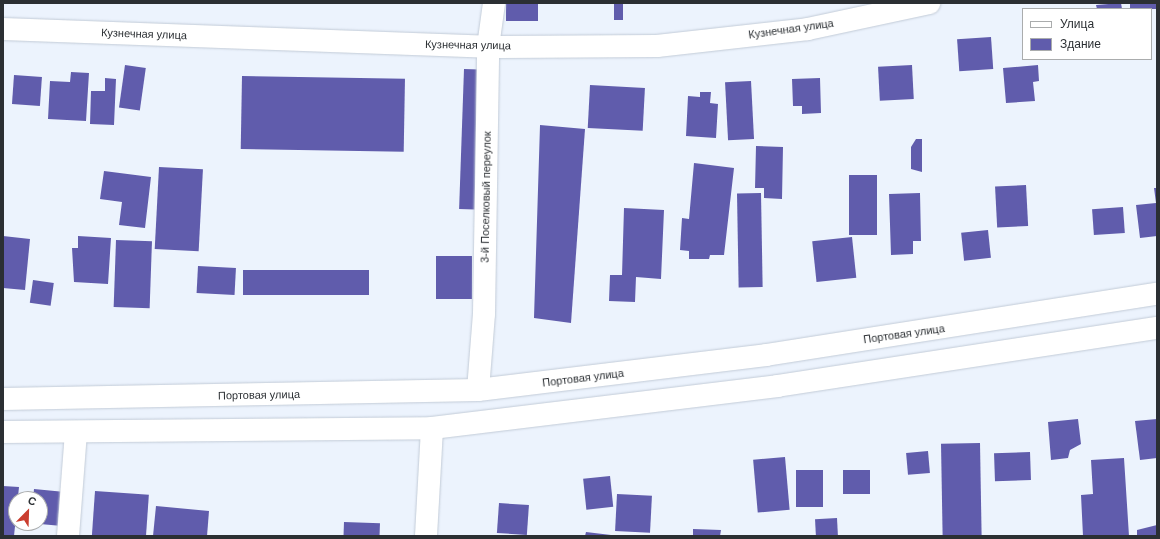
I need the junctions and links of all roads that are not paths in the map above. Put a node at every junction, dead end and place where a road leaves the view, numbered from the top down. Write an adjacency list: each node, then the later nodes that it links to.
1 (494, 3): 4 (main road, 3-й Поселковый переулок)
2 (929, 3): 4 (main road, Кузнечная улица)
3 (3, 30): 4 (main road, Кузнечная улица)
4 (488, 47): 7 (main road, 3-й Поселковый переулок)
5 (1157, 294): 7 (main road, Портовая улица)
6 (1157, 328): 9 (main road)
7 (478, 390): 8 (main road, Портовая улица)
8 (3, 398)
9 (432, 428): 11 (main road); 13 (main road)
10 (3, 432): 11 (main road)
11 (76, 433): 12 (main road)
12 (68, 536)
13 (426, 536)

